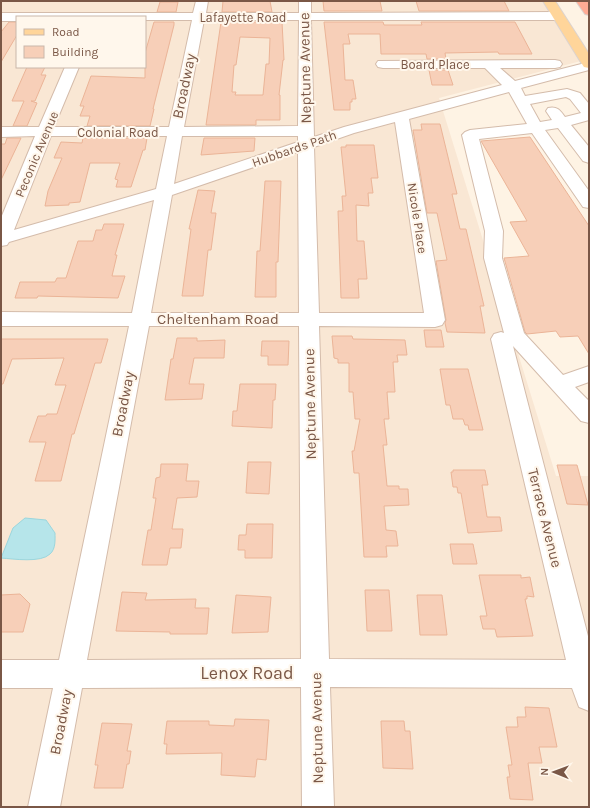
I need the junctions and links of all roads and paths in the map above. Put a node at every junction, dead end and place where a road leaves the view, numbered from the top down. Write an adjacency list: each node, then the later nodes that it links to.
1 (549, 1): 9 (main road)
2 (582, 1): 5 (highway)
3 (200, 9): 4 (street, Lafayette Road); 6 (street, Lafayette Road); 25 (street, Broadway)
4 (305, 9): 9 (street, Lafayette Road); 26 (street, Neptune Avenue)
5 (589, 11)
6 (95, 13): 8 (street, Lafayette Road)
7 (16, 16): 10 (street, Lafayette Road)
8 (24, 16)
9 (557, 16): 14 (main road)
10 (1, 17)
11 (383, 64): 12 (street, Board Place)
12 (488, 64): 13 (street, Board Place); 16 (street, Board Place)
13 (555, 64)
14 (589, 65): 16 (street, Hubbards Path)
15 (72, 68): 24 (street, Peconic Avenue)
16 (513, 87): 18 (street, Board Place); 20 (street, Hubbards Path)
17 (542, 97): 18 (street); 19 (street); 21 (street)
18 (522, 101): 22 (street, Board Place)
19 (589, 115): 21 (street)
20 (401, 116): 26 (street, Hubbards Path); 34 (street, Nicole Place)
21 (561, 122): 22 (street); 27 (street)
22 (536, 128): 29 (street, Board Place); 37 (street)
23 (1, 132): 24 (street, Colonial Road)
24 (45, 132): 25 (street, Colonial Road); 30 (street, Peconic Avenue)
25 (175, 132): 26 (street, Colonial Road); 28 (street, Broadway)
26 (306, 138): 28 (street, Hubbards Path); 32 (street, Neptune Avenue)
27 (589, 158)
28 (164, 192): 30 (street, Hubbards Path); 33 (street, Broadway)
29 (589, 203)
30 (1, 240)
31 (1, 319): 33 (street, Cheltenham Road)
32 (308, 319): 33 (street, Cheltenham Road); 34 (street, Cheltenham Road); 39 (street, Neptune Avenue)
33 (140, 320): 41 (street, Broadway)
34 (435, 320)
35 (500, 339): 42 (street, Terrace Avenue)
36 (589, 374): 37 (street)
37 (559, 384): 38 (street)
38 (589, 415)
39 (316, 673): 41 (street, Lenox Road); 42 (street, Lenox Road); 44 (street, Neptune Avenue)
40 (1, 674): 41 (street, Lenox Road)
41 (70, 674): 43 (street, Broadway)
42 (587, 682)
43 (44, 807)
44 (318, 807)

